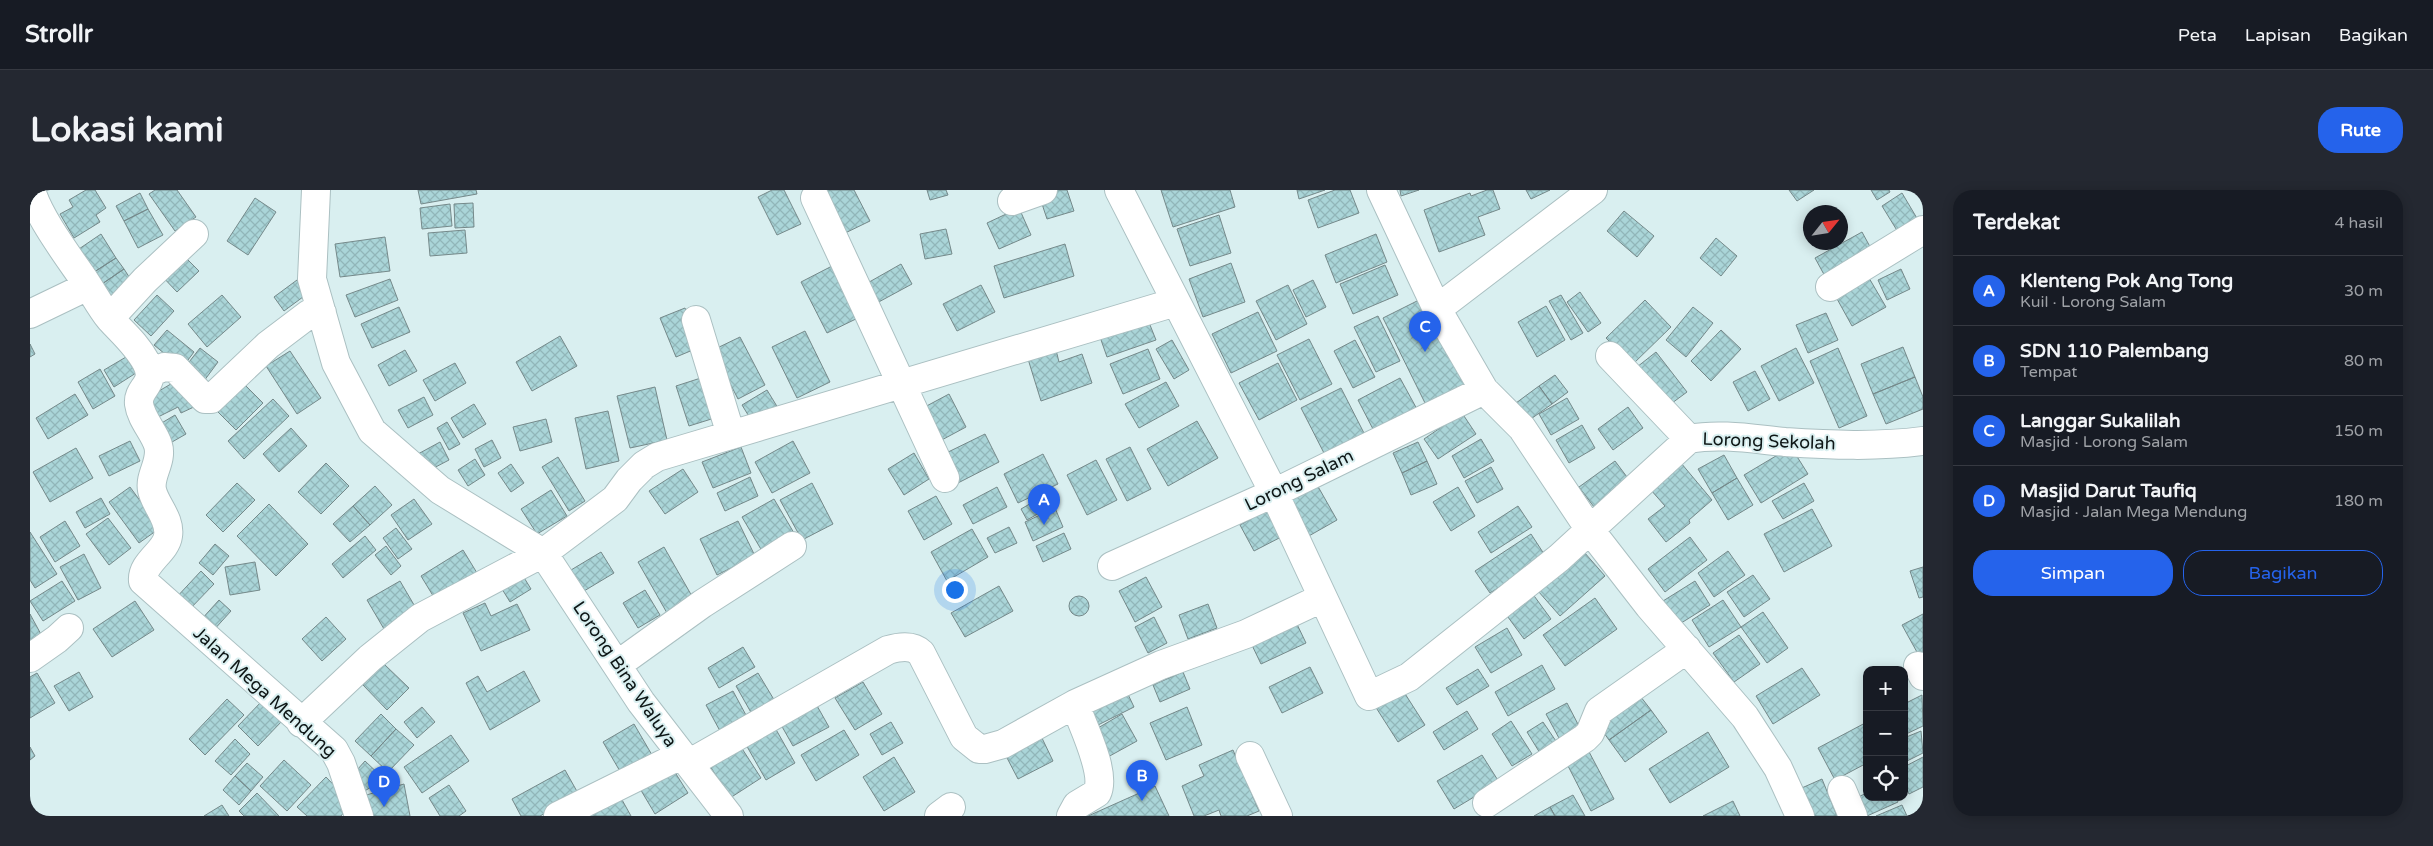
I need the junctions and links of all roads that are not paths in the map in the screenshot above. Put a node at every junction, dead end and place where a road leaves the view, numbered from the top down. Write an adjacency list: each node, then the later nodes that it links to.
1 (31, 190): 11 (street)
2 (316, 190): 15 (street)
3 (1042, 190): 8 (street)
4 (1119, 190): 13 (street)
5 (1381, 190): 14 (street)
6 (1583, 193): 14 (street)
7 (815, 198): 21 (street)
8 (1012, 201)
9 (1923, 230): 12 (street)
10 (194, 234): 17 (street)
11 (88, 286): 16 (street); 17 (street)
12 (1830, 287)
13 (1176, 302): 21 (street); 27 (street)
14 (1437, 309): 22 (street)
15 (322, 313): 20 (street); 30 (street)
16 (30, 314)
17 (110, 318): 20 (street)
18 (696, 320): 23 (street)
19 (1610, 356): 24 (street)
20 (150, 373): 38 (street, Jalan Mega Mendung)
21 (903, 384): 23 (street); 26 (street)
22 (1484, 390): 27 (street, Lorong Salam); 28 (street)
23 (731, 435): 30 (street)
24 (1689, 439): 25 (street, Lorong Sekolah); 28 (street, Lorong Sekolah)
25 (1923, 441)
26 (945, 478)
27 (1274, 493): 31 (street, Lorong Salam); 32 (street)
28 (1590, 530): 32 (street, Lorong Sekolah); 34 (street)
29 (792, 546): 36 (street)
30 (544, 553): 36 (street, Lorong Bina Waluya); 38 (street)
31 (1112, 566)
32 (1322, 598): 37 (street)
33 (69, 628): 35 (street)
34 (1687, 649): 42 (street); 48 (street)
35 (30, 658)
36 (617, 665): 40 (street, Lorong Bina Waluya)
37 (1074, 704): 40 (street); 46 (street)
38 (302, 723): 43 (street, Jalan Mega Mendung)
39 (1250, 756): 47 (street)
40 (686, 759): 44 (street); 45 (street, Lorong Bina Waluya)
41 (1842, 790): 49 (street)
42 (1487, 803)
43 (359, 816)
44 (558, 816)
45 (729, 816)
46 (1071, 816)
47 (1278, 816)
48 (1800, 816)
49 (1852, 816)

